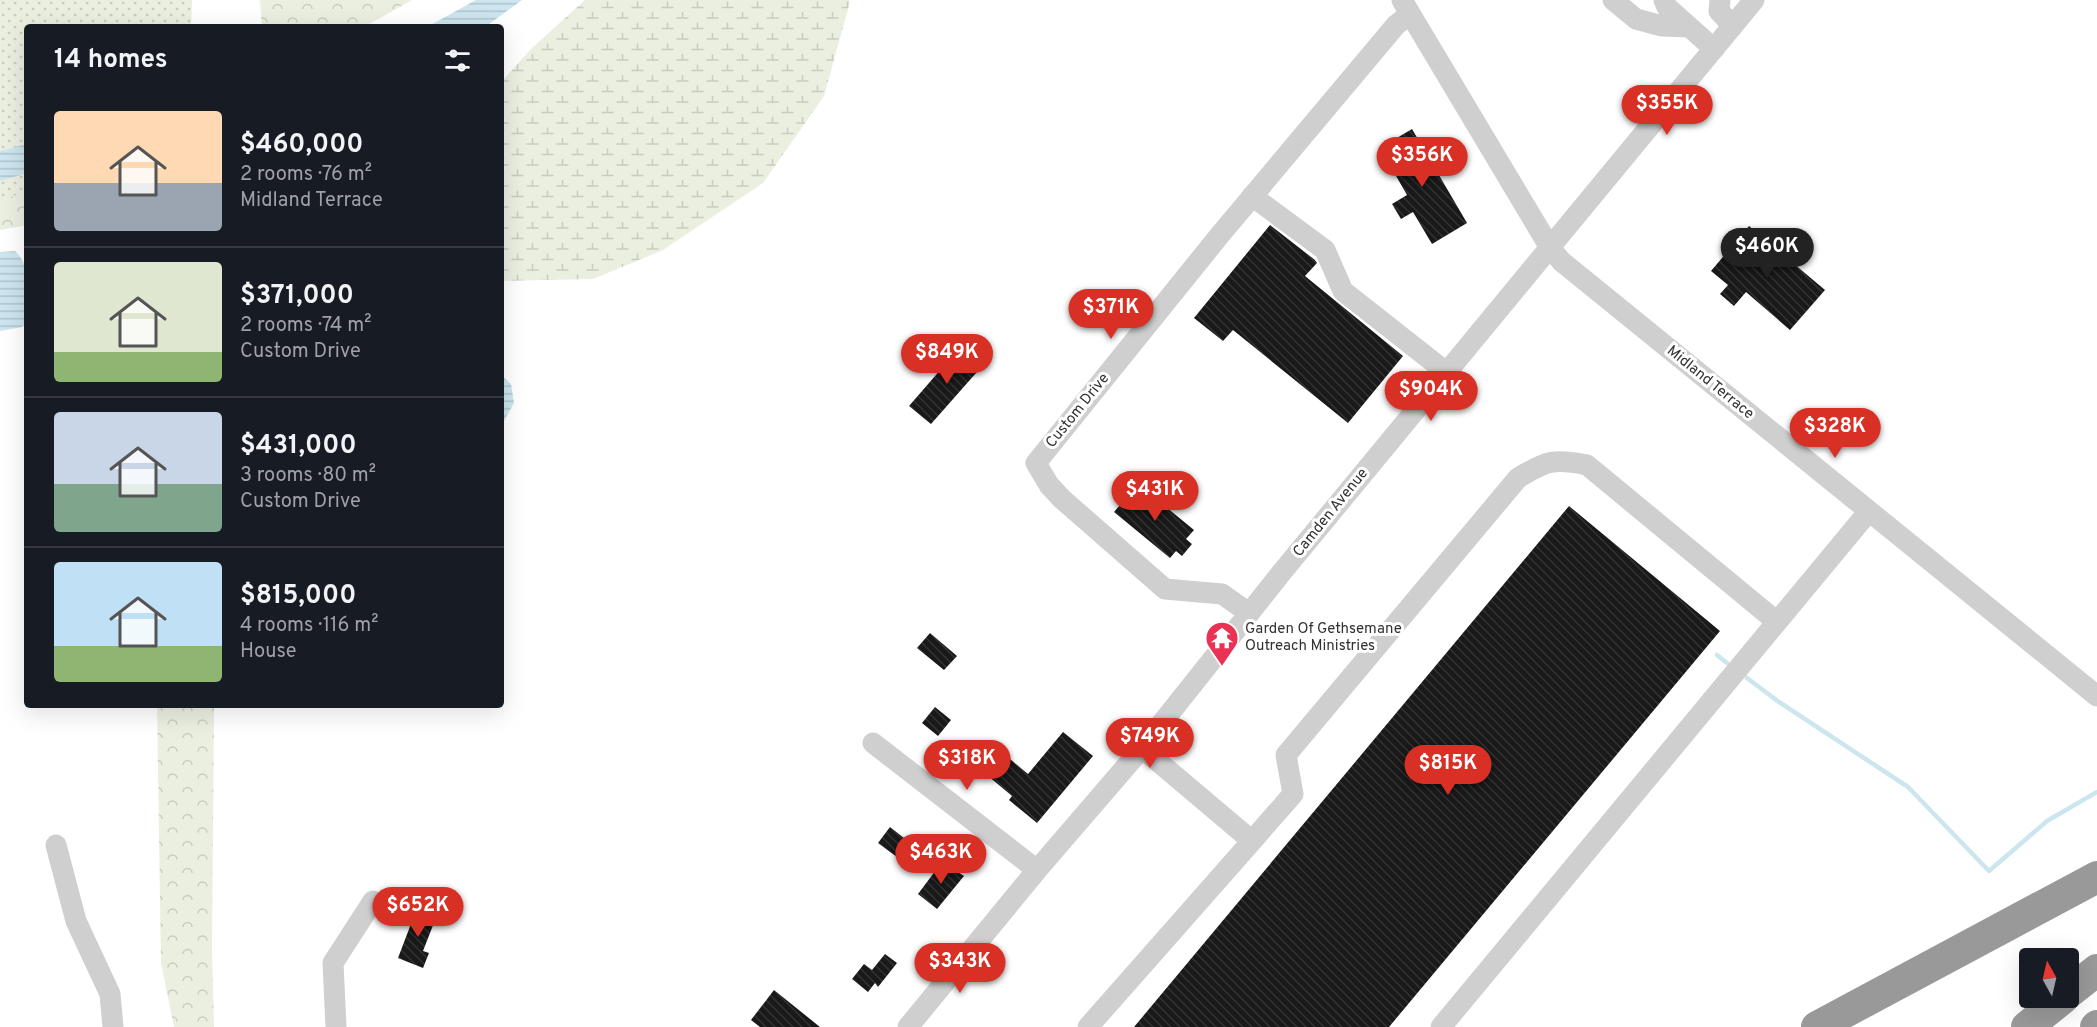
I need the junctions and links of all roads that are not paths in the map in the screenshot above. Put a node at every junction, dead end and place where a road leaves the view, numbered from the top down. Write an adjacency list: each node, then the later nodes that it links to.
1 (1613, 0): 7 (street)
2 (1664, 0): 7 (street)
3 (1720, 0): 6 (street)
4 (1754, 0): 6 (street, Camden Avenue)
5 (1406, 7): 9 (street, Custom Drive); 10 (street, Midland Terrace)
6 (1733, 26): 8 (street, Camden Avenue)
7 (1689, 27): 8 (street)
8 (1714, 49): 10 (street, Camden Avenue)
9 (1252, 196): 11 (street); 13 (street, Custom Drive)
10 (1549, 246): 11 (street, Camden Avenue); 12 (street, Midland Terrace)
11 (1446, 372): 13 (street, Camden Avenue)
12 (1869, 511): 14 (street); 15 (street, Midland Terrace)
13 (1249, 613): 17 (street, Camden Avenue)
14 (1777, 622): 18 (street); 30 (street)
15 (2097, 696)
16 (873, 743): 20 (street)
17 (1142, 748): 18 (street); 20 (street, Camden Avenue)
18 (1252, 841): 29 (street)
19 (56, 845): 26 (street)
20 (1037, 870): 28 (street, Camden Avenue)
21 (2097, 877): 31 (highway)
22 (373, 901): 27 (street)
23 (2097, 970): 24 (highway)
24 (2079, 984)
25 (2051, 1008): 32 (highway)
26 (113, 1027)
27 (336, 1027)
28 (908, 1027)
29 (1088, 1027)
30 (1441, 1027)
31 (1817, 1027)
32 (2027, 1027)

